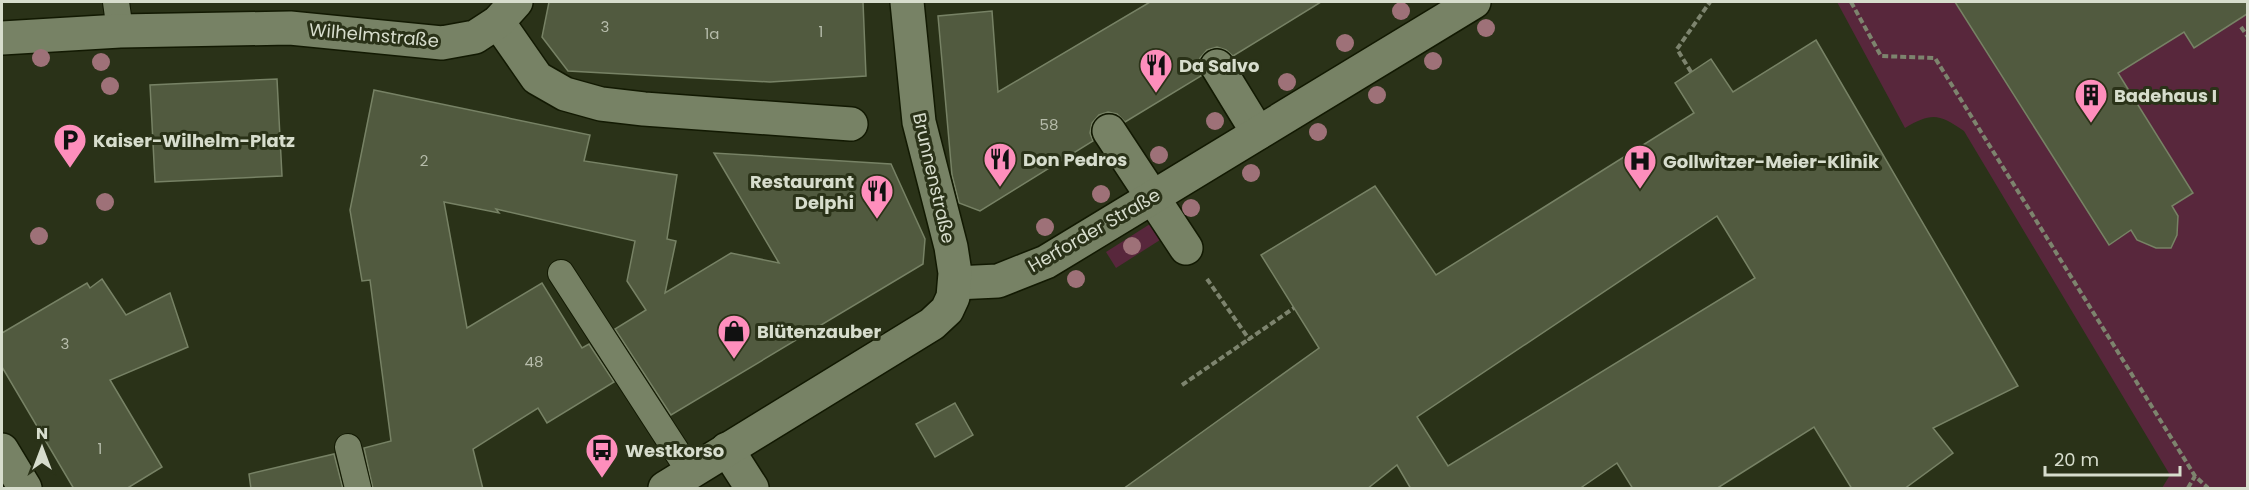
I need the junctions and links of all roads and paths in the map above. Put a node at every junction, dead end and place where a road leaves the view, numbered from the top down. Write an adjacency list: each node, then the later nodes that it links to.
1 (907, 2): 18 (street, Brunnenstraße)
2 (1474, 2): 14 (street, Herforder Straße)
3 (1710, 2): 11 (path)
4 (1851, 2): 25 (path)
5 (507, 12): 6 (street, Wilhelmstraße); 12 (street, Wilhelmstraße)
6 (118, 16): 9 (street, Wilhelmstraße)
7 (2241, 27): 8 (path)
8 (2247, 37)
9 (2, 38)
10 (1217, 66): 14 (street)
11 (1691, 72)
12 (851, 124)
13 (1109, 131): 15 (street)
14 (1258, 133): 15 (street, Herforder Straße)
15 (1152, 197): 16 (street); 18 (street, Herforder Straße)
16 (1186, 249): 20 (path)
17 (561, 273): 26 (lane)
18 (955, 283): 23 (street)
19 (1294, 308): 20 (path)
20 (1249, 339): 21 (path)
21 (1182, 385)
22 (348, 447): 28 (lane)
23 (727, 449): 26 (street); 29 (street)
24 (2, 450): 27 (street)
25 (2195, 476): 30 (path); 31 (path)
26 (678, 481)
27 (24, 489)
28 (358, 489)
29 (752, 489)
30 (2188, 489)
31 (2208, 489)

